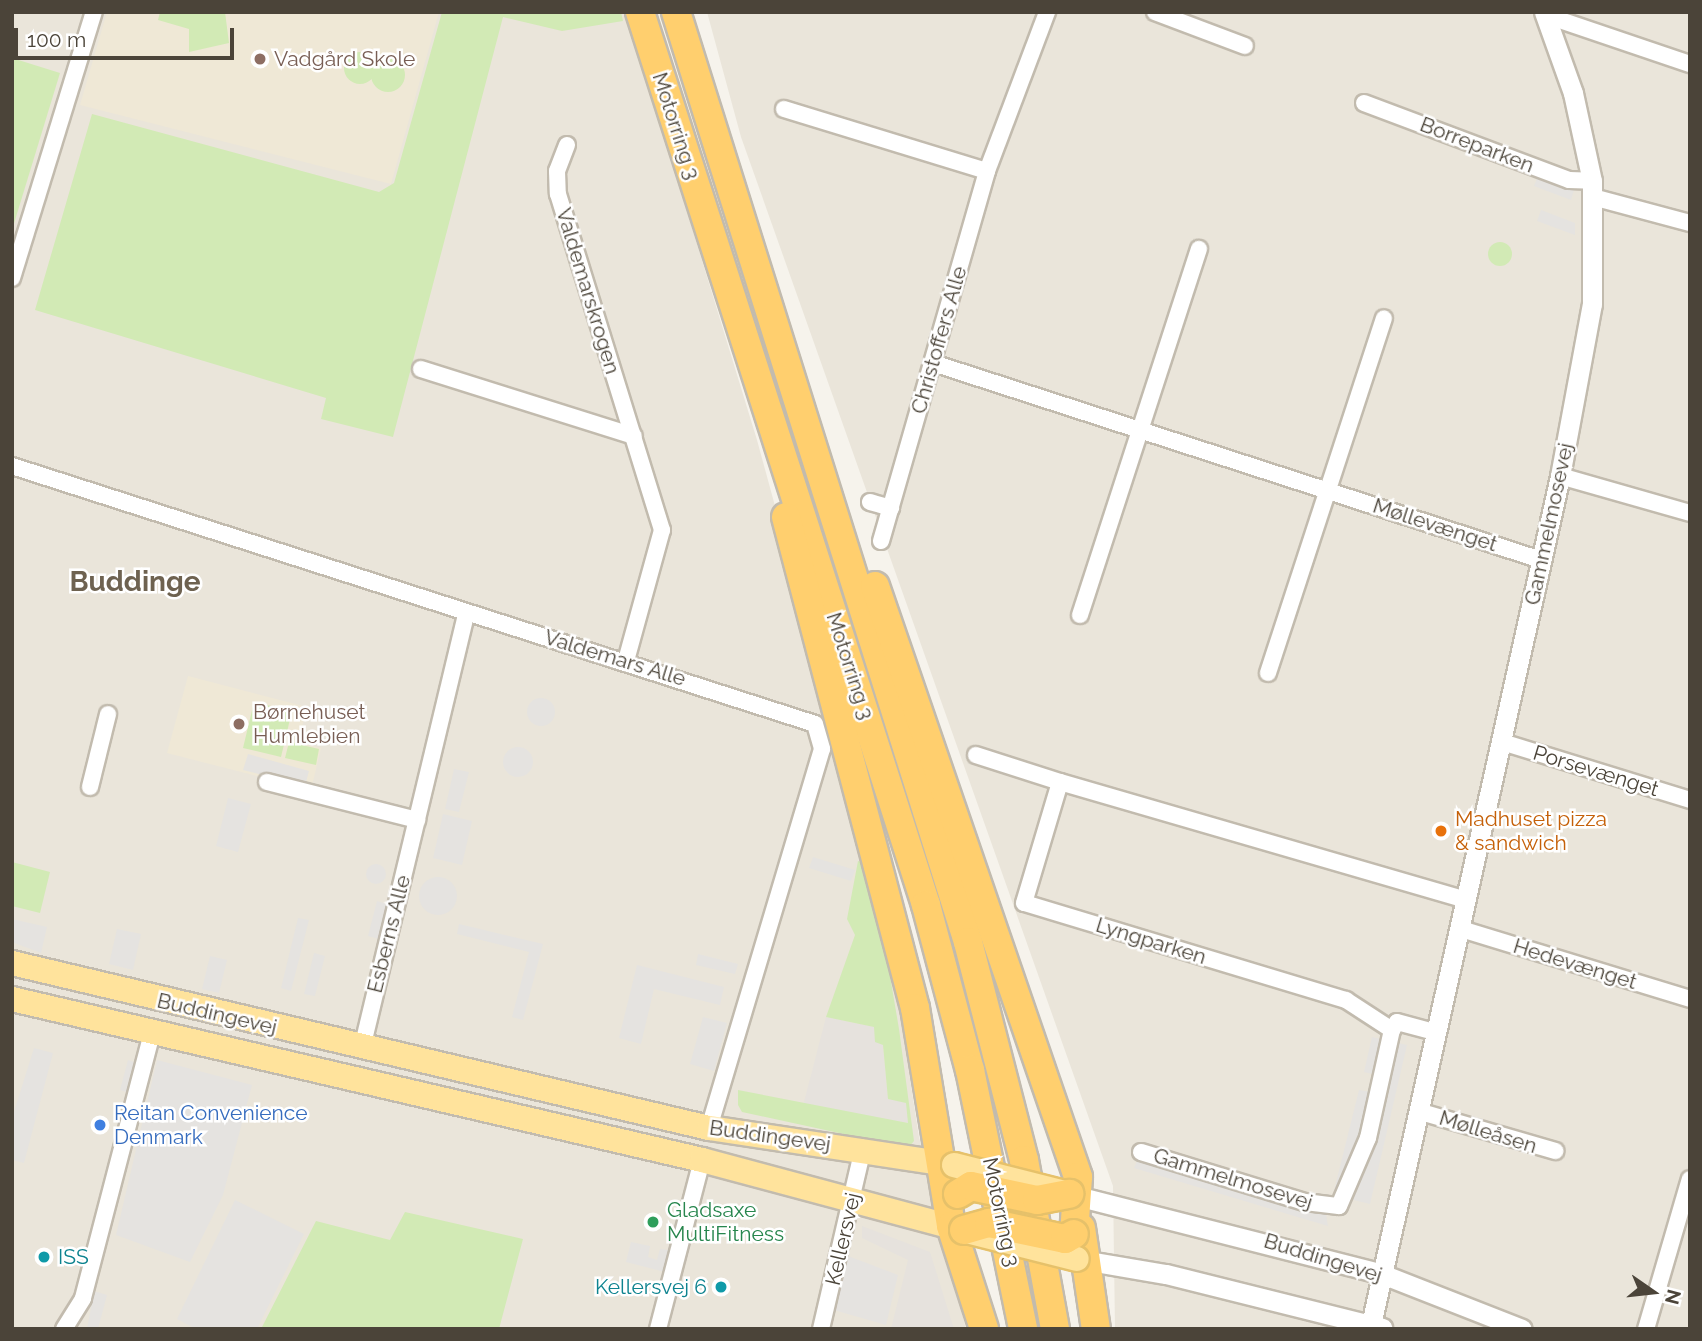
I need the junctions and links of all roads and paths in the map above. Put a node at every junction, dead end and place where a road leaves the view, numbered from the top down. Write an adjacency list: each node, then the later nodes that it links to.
1 (94, 12): 16 (street)
2 (640, 12): 21 (highway, Motorring 3)
3 (676, 12): 18 (highway, Motorring 3)
4 (1047, 12): 12 (street, Christoffers Alle)
5 (1154, 12): 7 (street)
6 (1544, 14): 8 (street, Gammelmosevej); 13 (street, Gammelmosevej)
7 (1245, 46)
8 (1690, 64)
9 (1364, 103): 13 (street, Borreparken)
10 (784, 109): 12 (street)
11 (568, 145): 23 (street, Valdemarskrogen)
12 (987, 171): 19 (street, Christoffers Alle)
13 (1592, 189): 14 (street, Borreparken); 25 (street, Gammelmosevej)
14 (1690, 223)
15 (1199, 249): 22 (street)
16 (12, 278)
17 (1384, 319): 26 (street)
18 (777, 339): 62 (highway); 71 (highway, Motorring 3)
19 (933, 363): 22 (street, Møllevænget); 28 (street, Christoffers Alle)
20 (421, 369): 23 (street)
21 (766, 404): 59 (highway); 70 (highway, Motorring 3)
22 (1140, 430): 26 (street, Møllevænget); 33 (street)
23 (634, 436): 34 (street, Valdemarskrogen)
24 (12, 466): 32 (street, Valdemars Alle)
25 (1560, 476): 29 (street); 31 (street, Gammelmosevej)
26 (1328, 491): 31 (street, Møllevænget); 35 (street)
27 (870, 502): 28 (street)
28 (891, 508): 30 (street, Christoffers Alle)
29 (1690, 513)
30 (881, 541)
31 (1541, 560): 37 (street, Gammelmosevej)
32 (467, 612): 34 (street, Valdemars Alle); 43 (street, Esberns Alle)
33 (1080, 615)
34 (626, 661): 54 (street, Valdemars Alle)
35 (1268, 673)
36 (108, 714): 41 (street)
37 (1502, 742): 42 (street, Porsevænget); 44 (street, Gammelmosevej)
38 (976, 755): 40 (street)
39 (267, 782): 43 (street)
40 (1060, 782): 44 (street); 49 (street, Lyngparken)
41 (90, 787)
42 (1690, 800)
43 (417, 820): 52 (street, Esberns Alle)
44 (1467, 900): 45 (street, Gammelmosevej)
45 (1461, 929): 48 (street, Hedevænget); 51 (street, Gammelmosevej)
46 (13, 964): 52 (main road, Buddingevej)
47 (12, 999): 50 (main road, Buddingevej)
48 (1690, 999)
49 (1392, 1030): 51 (street); 56 (street, Gammelmosevej)
50 (152, 1032): 58 (main road, Buddingevej); 66 (street, Buddingevej)
51 (1438, 1033): 53 (street, Gammelmosevej)
52 (362, 1048): 54 (main road, Buddingevej)
53 (1421, 1112): 57 (street, Mølleåsen); 64 (street, Gammelmosevej)
54 (709, 1128): 55 (main road, Buddingevej)
55 (863, 1148): 59 (main road, Buddingevej); 61 (street, Kellersvej)
56 (1141, 1152)
57 (1555, 1152)
58 (702, 1160): 61 (main road, Buddingevej); 67 (street)
59 (946, 1164): 62 (main road, Buddingevej, bridge); 63 (highway)
60 (1690, 1180): 74 (street)
61 (852, 1200): 63 (main road, Buddingevej); 68 (street, Kellersvej)
62 (1078, 1227): 63 (highway, bridge); 63 (highway, bridge); 64 (street, Buddingevej); 65 (street, Buddingevej); 72 (highway)
63 (957, 1228): 69 (highway)
64 (1382, 1274): 65 (street, Gammelmosevej); 73 (street, Buddingevej)
65 (1375, 1328)
66 (64, 1329)
67 (658, 1329)
68 (821, 1329)
69 (984, 1329)
70 (1023, 1329)
71 (1055, 1329)
72 (1096, 1329)
73 (1522, 1329)
74 (1646, 1329)

